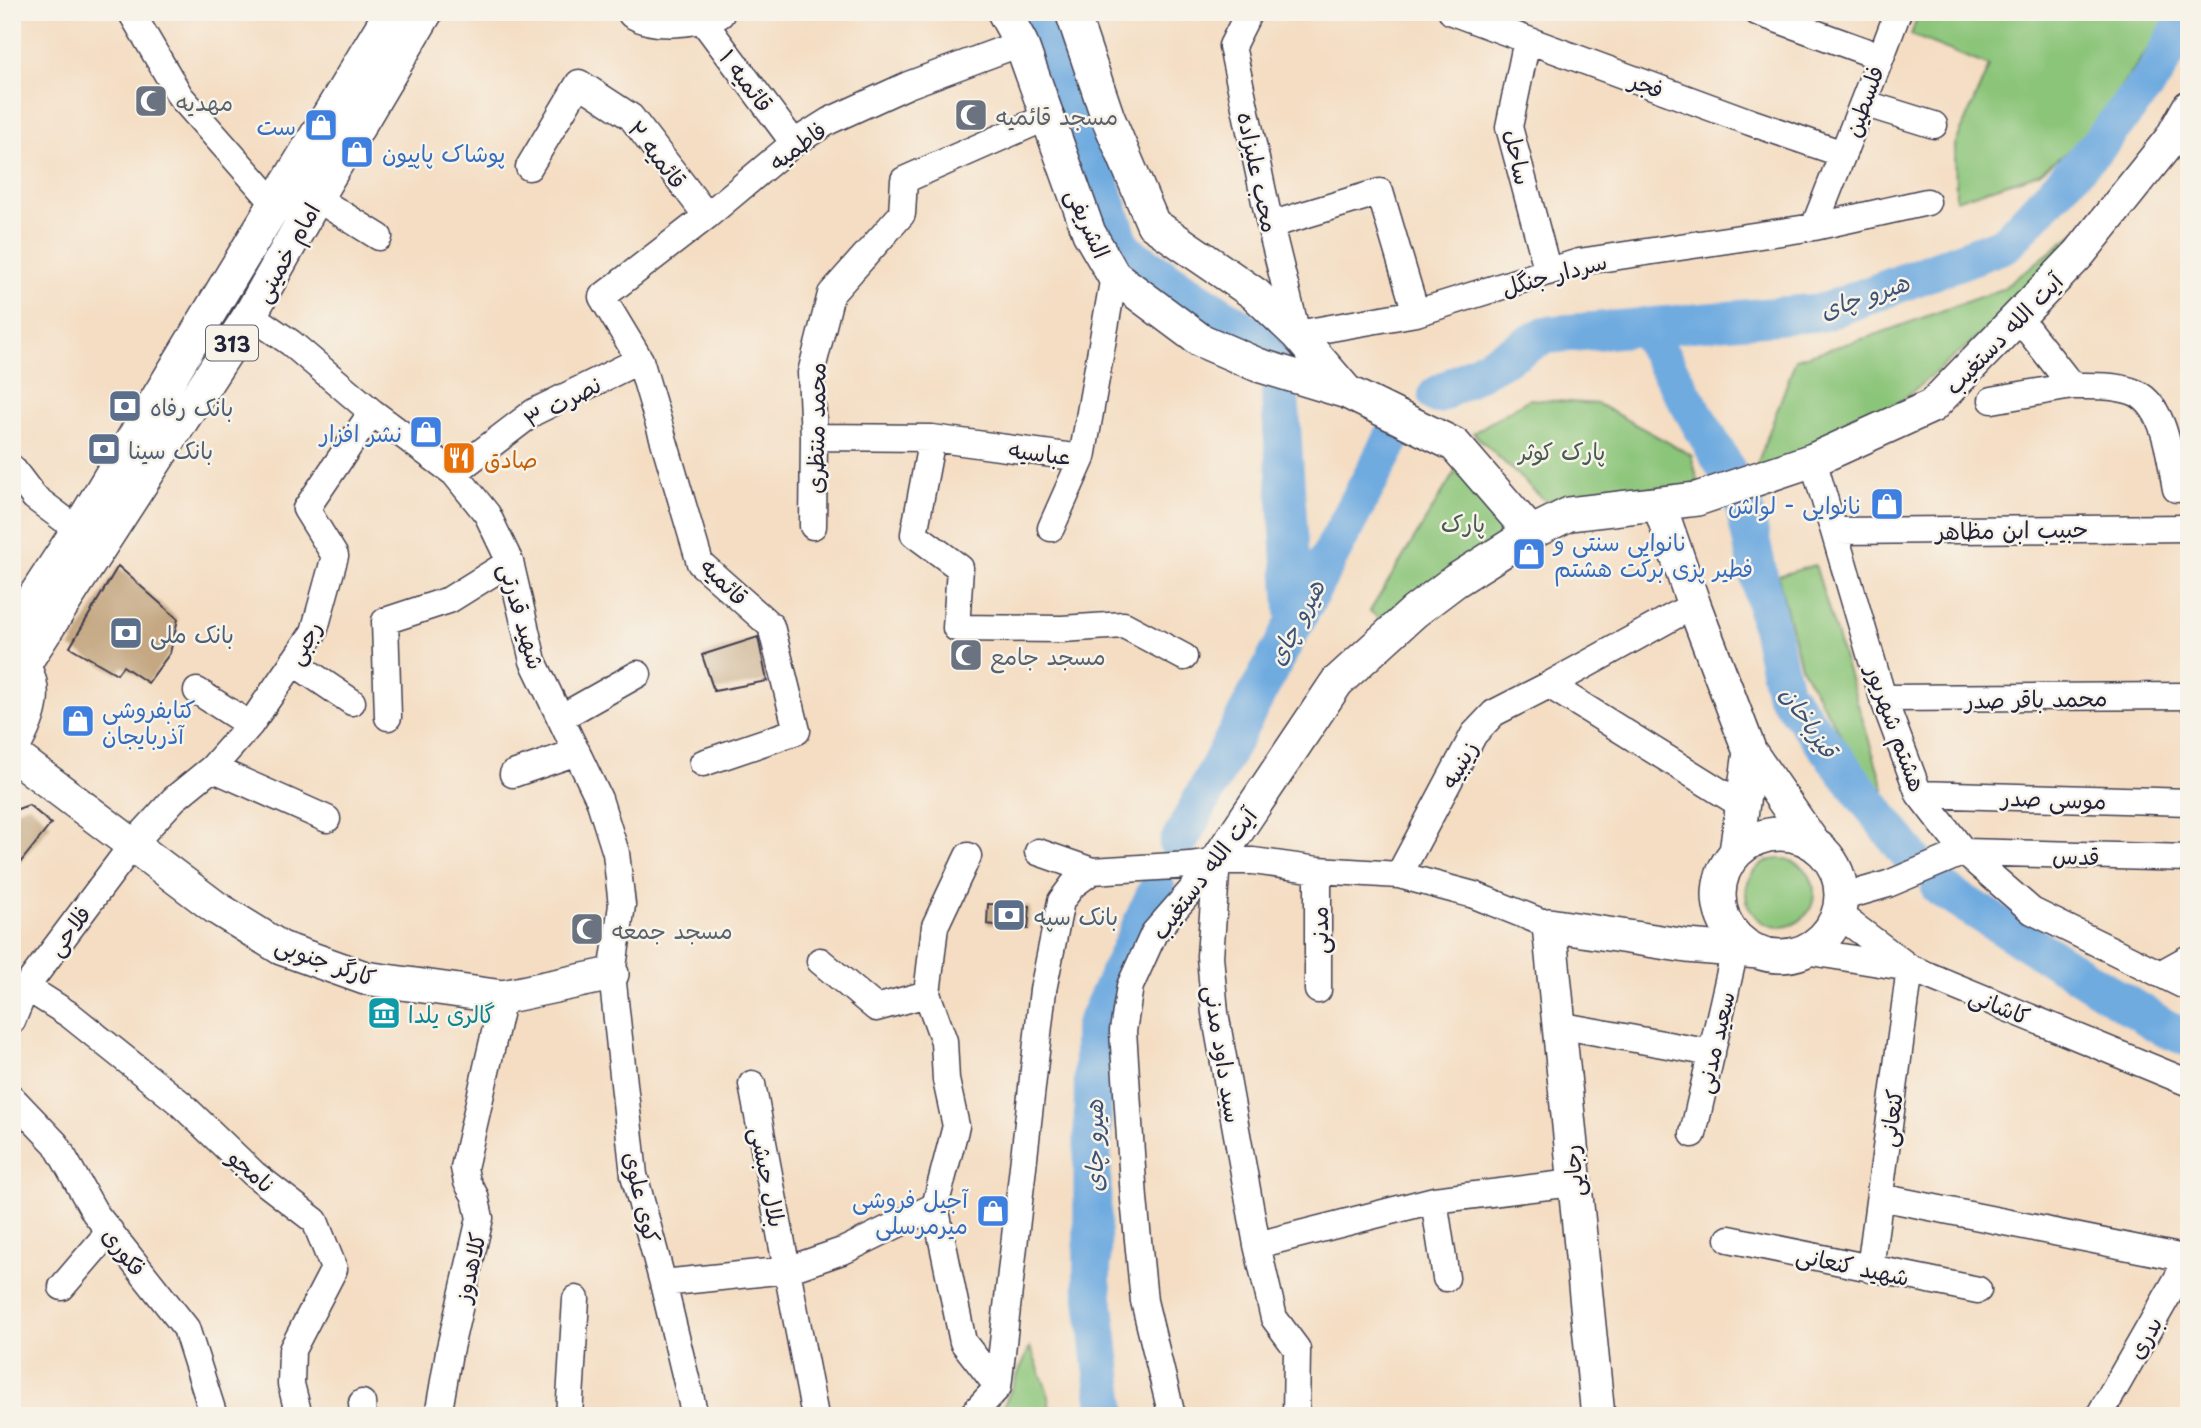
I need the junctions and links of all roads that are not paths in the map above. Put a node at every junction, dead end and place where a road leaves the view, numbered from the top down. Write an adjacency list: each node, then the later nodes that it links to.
1 (131, 12): 24 (street)
2 (391, 12): 24 (main road, امام خمینی / 313)
3 (426, 12): 22 (main road, امام خمینی / 313)
4 (634, 12): 11 (main road)
5 (1004, 12): 13 (main road, الشریفی)
6 (1072, 12): 35 (main road)
7 (1249, 12): 26 (street, محب علیزاده)
8 (1452, 12): 12 (street, فجر)
9 (1757, 12): 14 (street, فلسطین)
10 (1898, 12): 14 (street)
11 (709, 15): 19 (street, قائمیه ۱)
12 (1527, 40): 20 (street, فجر); 29 (street, ساحل)
13 (1021, 43): 17 (main road, الشریفی); 19 (street, فاطمیه)
14 (1881, 57): 15 (street, فلسطین)
15 (1863, 103): 18 (street); 20 (street, فلسطین)
16 (2189, 107): 34 (main road, آیت الله دستغیب)
17 (1047, 117): 30 (main road, الشریفی); 41 (street, محمد منتظری)
18 (1934, 125)
19 (794, 143): 25 (street, فاطمیه)
20 (1843, 154): 27 (street, فلسطین)
21 (529, 167): 25 (street, قائمیه ۲)
22 (316, 198): 28 (street); 33 (main road, امام خمینی / 313)
23 (1927, 202): 27 (street, سردار جنگل)
24 (276, 205): 52 (main road, امام خمینی / 313)
25 (707, 216): 31 (street, فاطمیه)
26 (1270, 225): 32 (street); 35 (street, محب علیزاده)
27 (1814, 227): 29 (street, سردار جنگل)
28 (379, 237)
29 (1548, 272): 32 (street, سردار جنگل)
30 (1114, 276): 38 (main road, الشریفی); 43 (street, عباسیه)
31 (602, 297): 36 (street, قائمیه)
32 (1416, 313): 35 (street, سردار جنگل)
33 (250, 315): 40 (street, شهید قدرتی); 59 (main road, امام خمینی / 313)
34 (2018, 317): 37 (street); 44 (main road, آیت الله دستغیب)
35 (1297, 334): 38 (main road)
36 (640, 360): 46 (street, نصرت ۳); 73 (street, قائمیه)
37 (2072, 386): 39 (street); 47 (street)
38 (1347, 392): 54 (main road)
39 (1992, 400)
40 (372, 412): 46 (street, شهید قدرتی); 60 (street, رجبی)
41 (814, 437): 42 (street, عباسیه); 49 (street, محمد منتظری)
42 (932, 438): 43 (street, عباسیه); 58 (street)
43 (1082, 458): 50 (street)
44 (1813, 460): 48 (main road, آیت الله دستغیب); 53 (street, هشتم شهریور)
45 (12, 468): 52 (street)
46 (454, 473): 55 (street, شهید قدرتی)
47 (2176, 489)
48 (1659, 504): 54 (main road, آیت الله دستغیب); 56 (main road)
49 (813, 526)
50 (1052, 528)
51 (2189, 528): 53 (street, حبیب ابن مظاهر)
52 (78, 530): 57 (main road, امام خمینی / 313)
53 (1835, 531): 65 (street, هشتم شهریور)
54 (1531, 533): 87 (main road, آیت الله دستغیب)
55 (510, 562): 67 (street); 68 (street, شهید قدرتی)
56 (1694, 605): 62 (street, زینبیه); 72 (main road)
57 (12, 631)
58 (1184, 657)
59 (18, 658): 70 (main road)
60 (293, 662): 66 (street); 69 (street, رجبی)
61 (638, 674): 68 (street)
62 (1549, 685): 78 (street); 90 (street, زینبیه)
63 (197, 691): 69 (street)
64 (2189, 696): 65 (street, محمد باقر صدر)
65 (1883, 698): 76 (street, هشتم شهریور)
66 (352, 702)
67 (388, 718)
68 (560, 718): 71 (street, شهید قدرتی)
69 (250, 725): 74 (street, رجبی)
70 (12, 751): 81 (main road, کارگر جنوبی)
71 (577, 752): 75 (street); 100 (street, شهید قدرتی)
72 (1750, 752): 78 (main road); 80 (main road)
73 (703, 763)
74 (212, 768): 79 (street); 81 (street, رجبی)
75 (513, 774)
76 (1919, 794): 77 (street, موسی صدر); 84 (street, هشتم شهریور)
77 (2189, 802)
78 (1743, 806): 83 (main road)
79 (327, 819)
80 (1813, 843): 83 (main road); 92 (main road)
81 (133, 844): 102 (street, فلاحی); 106 (main road, کارگر جنوبی)
82 (1038, 852): 89 (street)
83 (1736, 852): 91 (main road)
84 (1964, 852): 86 (street, قدس); 92 (street); 101 (street, هشتم شهریور)
85 (968, 856): 105 (street)
86 (2189, 858)
87 (1203, 863): 88 (street); 89 (street); 120 (street, سید داود مدنی); 137 (street, آیت الله دستغیب)
88 (1318, 870): 90 (street); 104 (street, مدنی)
89 (1092, 871): 129 (street)
90 (1399, 875): 93 (street)
91 (1719, 899): 94 (main road); 95 (main road)
92 (1840, 906): 96 (main road); 99 (street)
93 (1549, 925): 94 (main road); 108 (main road, رجایی)
94 (1687, 946): 95 (main road)
95 (1747, 951): 96 (main road); 109 (street, سعید مدنی)
96 (1805, 951): 99 (street, کاشانی)
97 (2189, 958): 101 (street)
98 (820, 961): 105 (street)
99 (1910, 968): 110 (street, کاشانی); 115 (street, کنعانی)
100 (612, 974): 106 (main road, کارگر جنوبی); 125 (street, کوی علوی)
101 (2160, 974): 103 (street, هشتم شهریور)
102 (26, 987): 107 (street, فلاحی); 131 (street, نامجو)
103 (2189, 988)
104 (1318, 990)
105 (927, 994): 117 (street)
106 (503, 997): 132 (street, کلاهدوز)
107 (12, 1021)
108 (1558, 1025): 109 (street); 114 (main road, رجایی)
109 (1712, 1053): 113 (street, سعید مدنی)
110 (2189, 1083)
111 (752, 1084): 123 (street, بلال حبشی)
112 (12, 1098): 118 (street, فکوری)
113 (1693, 1133)
114 (1573, 1183): 116 (street); 139 (main road, رجایی)
115 (1880, 1197): 121 (street); 122 (street, کنعانی)
116 (1434, 1200): 120 (street); 124 (street)
117 (935, 1206): 123 (street); 129 (street)
118 (110, 1231): 126 (street); 130 (street, فکوری)
119 (1729, 1239): 122 (street, شهید کنعانی)
120 (1257, 1245): 138 (street, سید داود مدنی)
121 (2189, 1258): 140 (street, بدری)
122 (1870, 1269): 127 (street, شهید کنعانی)
123 (787, 1270): 125 (street); 135 (street, بلال حبشی)
124 (1446, 1278)
125 (663, 1283): 134 (street, کوی علوی)
126 (62, 1287)
127 (1978, 1290)
128 (576, 1299): 133 (street)
129 (998, 1387): 136 (street)
130 (214, 1416)
131 (299, 1416)
132 (438, 1416)
133 (569, 1416)
134 (695, 1416)
135 (815, 1416)
136 (971, 1416)
137 (1172, 1416)
138 (1296, 1416)
139 (1598, 1416)
140 (2099, 1416)

